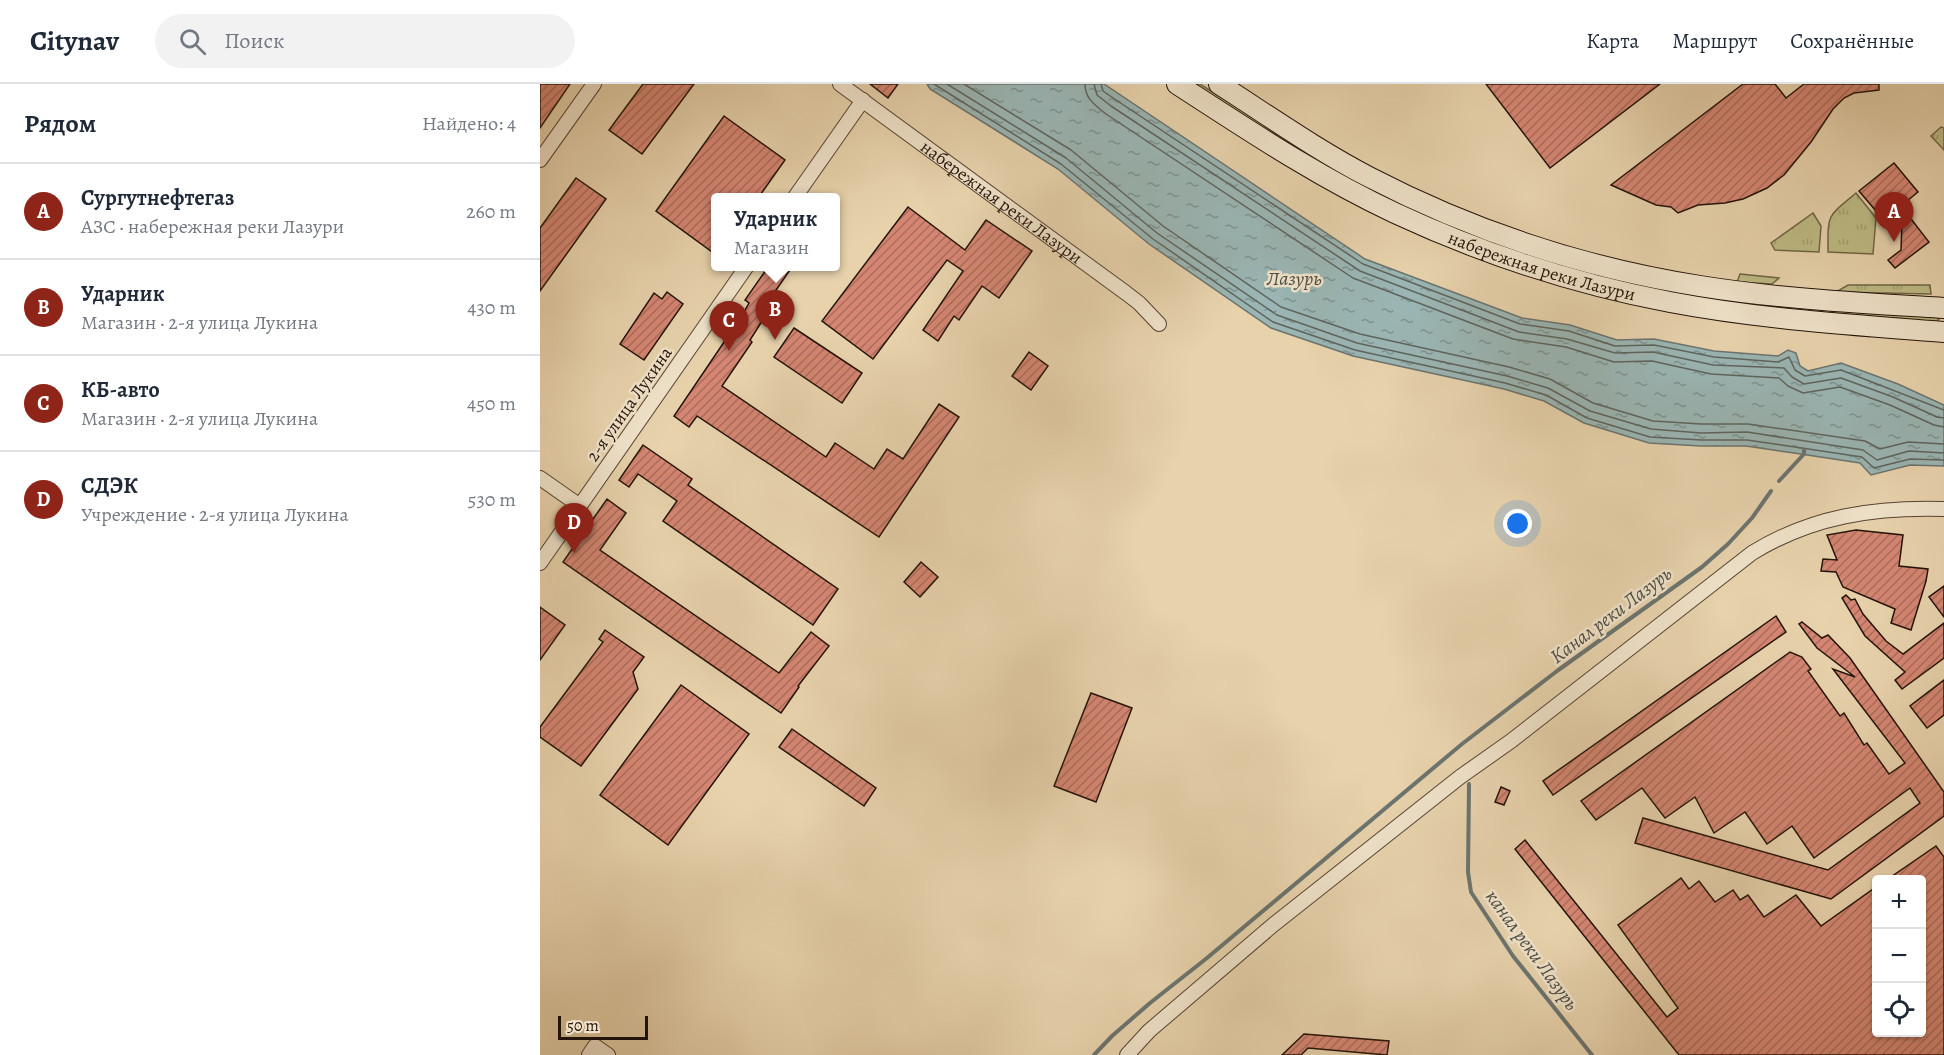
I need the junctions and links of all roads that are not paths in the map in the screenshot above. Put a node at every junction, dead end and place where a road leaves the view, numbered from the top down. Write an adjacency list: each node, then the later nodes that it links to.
1 (594, 84): 6 (street)
2 (840, 84): 5 (street, набережная реки Лазури)
3 (1177, 84): 10 (main road, набережная реки Лазури)
4 (1219, 84): 10 (main road, набережная реки Лазури)
5 (862, 100): 7 (street); 13 (street, набережная реки Лазури)
6 (540, 160)
7 (798, 193)
8 (744, 271): 16 (street, 2-я улица Лукина)
9 (1831, 301): 10 (main road, набережная реки Лазури); 11 (main road, набережная реки Лазури); 12 (main road)
10 (1796, 308): 12 (main road, набережная реки Лазури)
11 (1944, 308)
12 (1830, 321): 14 (main road, набережная реки Лазури)
13 (1159, 324)
14 (1944, 332)
15 (540, 478): 16 (street)
16 (580, 506): 18 (street, 2-я улица Лукина)
17 (1944, 509): 21 (street)
18 (540, 563)
19 (592, 1051): 20 (street)
20 (608, 1055)
21 (1127, 1055)

